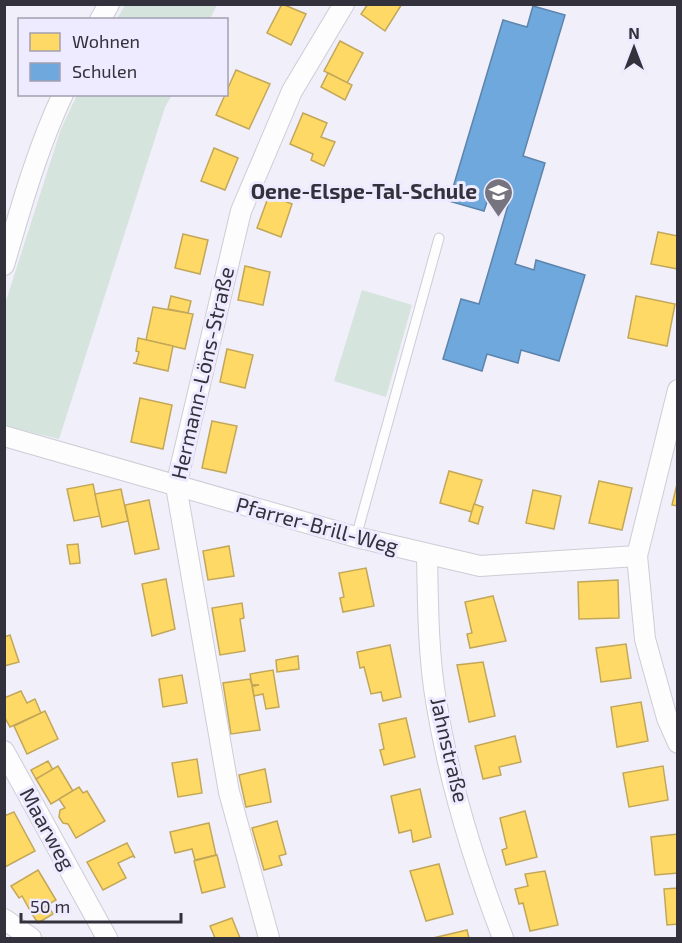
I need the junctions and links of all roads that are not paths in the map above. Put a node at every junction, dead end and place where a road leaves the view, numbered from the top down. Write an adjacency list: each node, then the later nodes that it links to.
1 (109, 4): 3 (street)
2 (344, 4): 9 (street, Hermann-Löns-Straße)
3 (101, 18)
4 (62, 96): 6 (street)
5 (439, 238): 10 (lane)
6 (4, 265)
7 (678, 390): 12 (street)
8 (4, 436): 9 (street, Pfarrer-Brill-Weg)
9 (176, 486): 10 (street, Pfarrer-Brill-Weg); 18 (street, Hermann-Löns-Straße)
10 (356, 537): 11 (street, Pfarrer-Brill-Weg)
11 (427, 555): 12 (street, Pfarrer-Brill-Weg); 19 (street, Jahnstraße)
12 (637, 556): 13 (street)
13 (678, 743)
14 (4, 751): 17 (street, Maarweg)
15 (4, 919): 16 (street)
16 (32, 939)
17 (107, 939)
18 (269, 939)
19 (503, 939)

